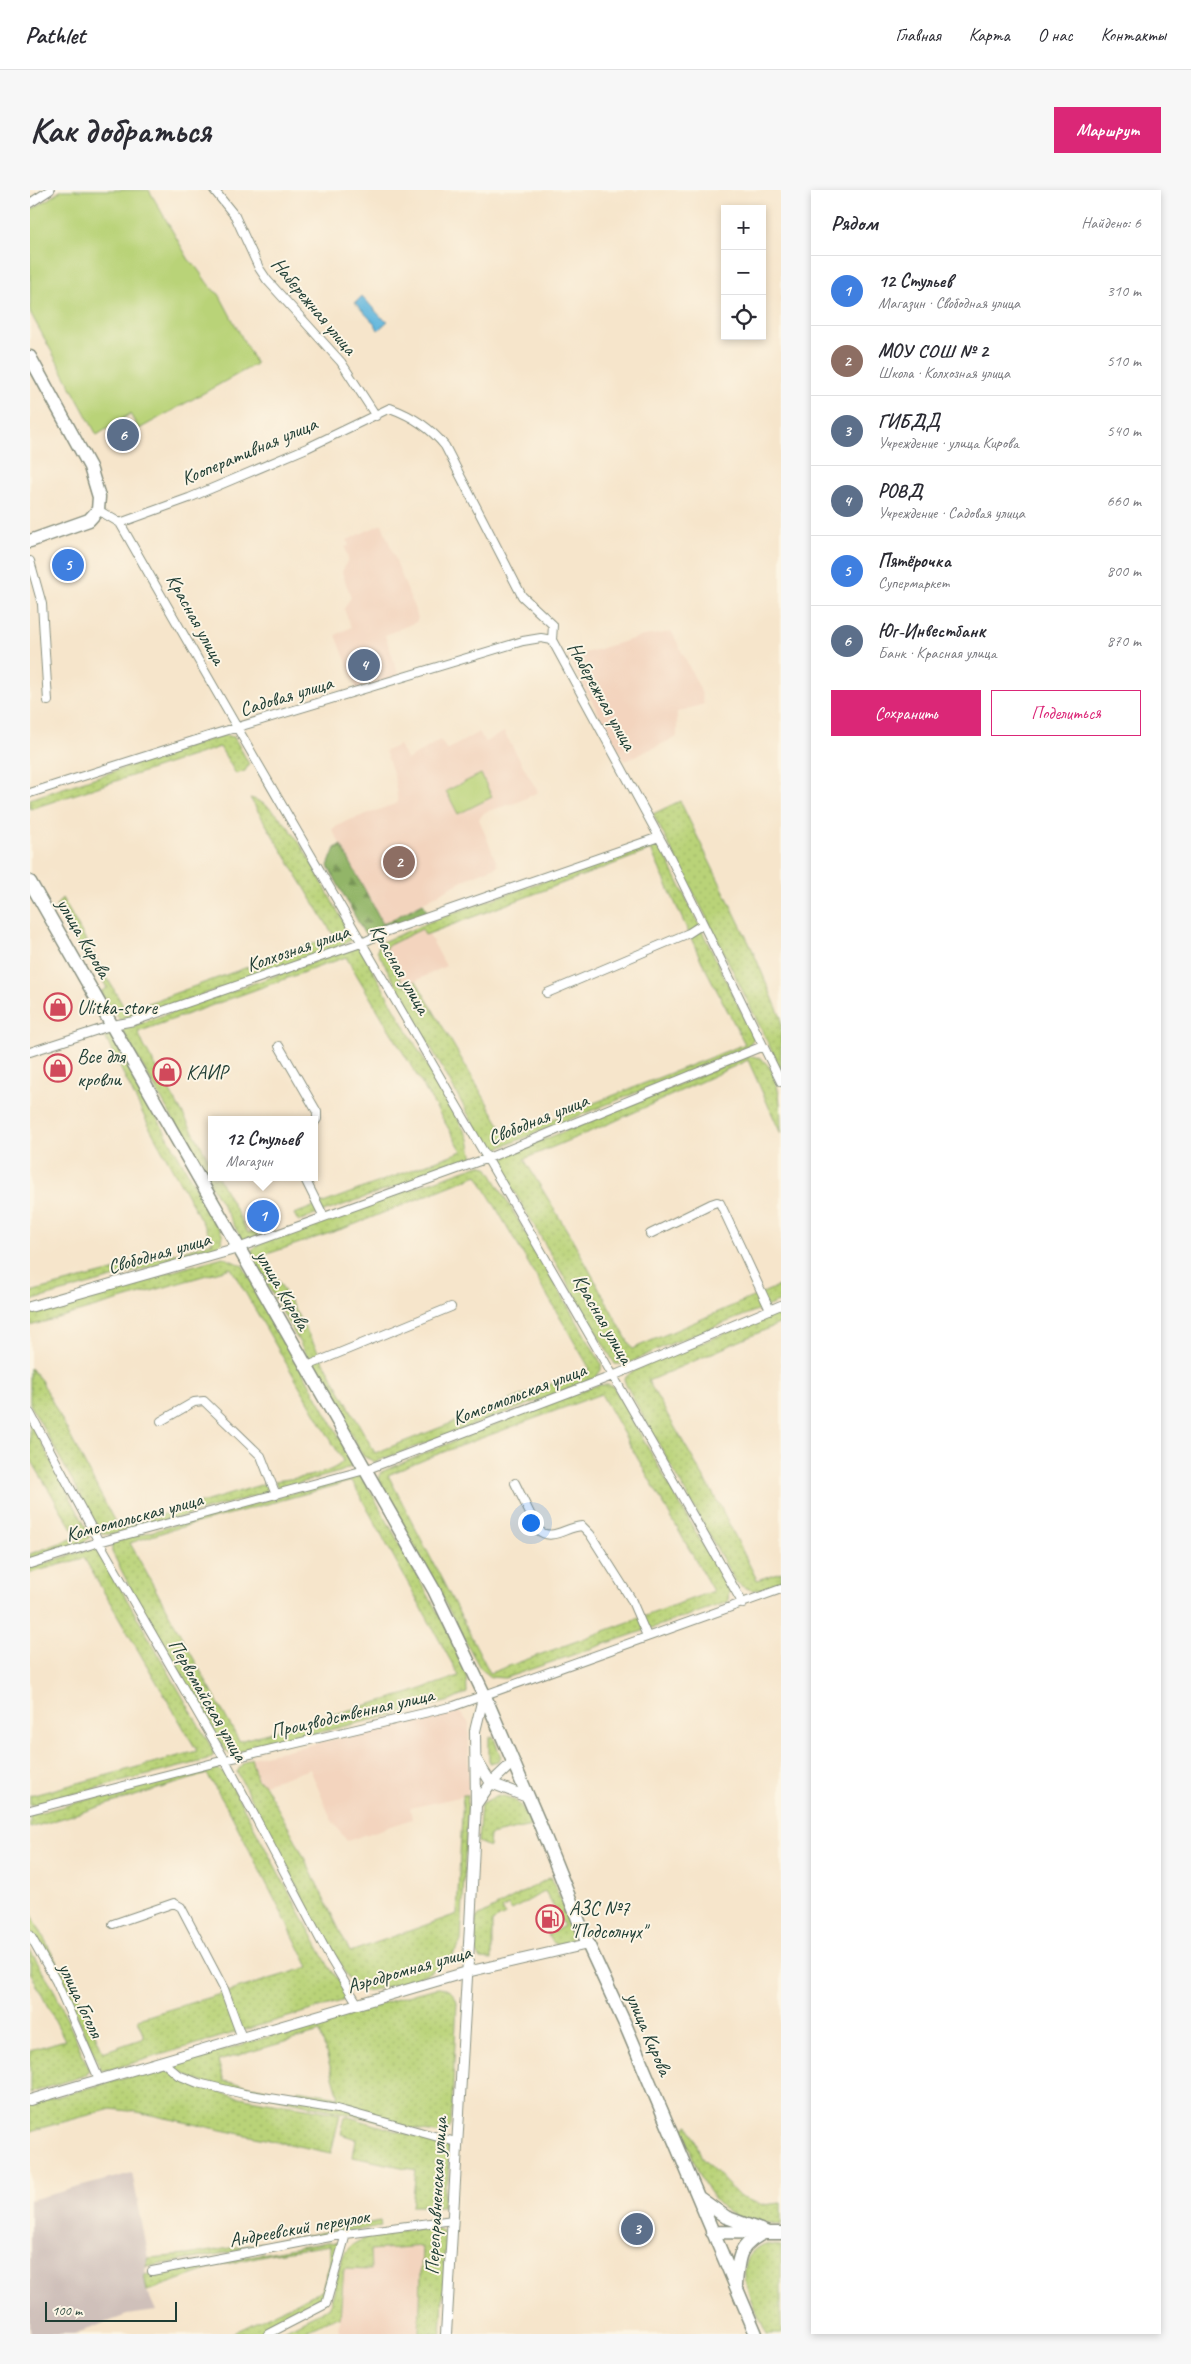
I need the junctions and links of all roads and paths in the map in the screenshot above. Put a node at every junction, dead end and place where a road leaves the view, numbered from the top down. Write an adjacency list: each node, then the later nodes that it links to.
1 (50, 190): 3 (street)
2 (214, 190): 6 (street, Набережная улица)
3 (30, 203)
4 (30, 357): 7 (main road)
5 (390, 408): 6 (street, Кооперативная улица); 11 (street, Набережная улица)
6 (376, 416): 8 (street, Кооперативная улица)
7 (98, 510): 8 (street); 9 (main road)
8 (120, 522): 13 (street, Красная улица)
9 (30, 541)
10 (30, 561): 12 (street)
11 (552, 640): 13 (street, Садовая улица); 15 (street, Набережная улица)
12 (48, 701)
13 (236, 728): 14 (street, Садовая улица); 18 (street, Красная улица)
14 (30, 793)
15 (659, 837): 17 (street, Набережная улица); 18 (street, Колхозная улица)
16 (30, 882): 20 (main road, улица Кирова)
17 (704, 924): 19 (street); 22 (street, Набережная улица)
18 (364, 942): 20 (street, Колхозная улица); 26 (street, Красная улица)
19 (547, 993)
20 (114, 1025): 23 (street, Колхозная улица); 30 (main road, улица Кирова)
21 (279, 1046): 25 (street)
22 (763, 1046): 24 (street, Набережная улица); 26 (street, Свободная улица)
23 (30, 1052)
24 (781, 1082)
25 (317, 1116)
26 (488, 1158): 28 (street, Свободная улица); 36 (street, Красная улица)
27 (306, 1181): 28 (street)
28 (324, 1217): 30 (street, Свободная улица)
29 (650, 1234): 34 (street)
30 (238, 1248): 32 (street, Свободная улица); 35 (main road, улица Кирова)
31 (781, 1305): 34 (street, Комсомольская улица)
32 (30, 1307)
33 (451, 1307): 35 (street)
34 (770, 1310): 36 (street, Комсомольская улица)
35 (305, 1367): 39 (main road, улица Кирова)
36 (615, 1375): 39 (street, Комсомольская улица); 45 (street, Красная улица)
37 (30, 1414): 42 (street, Первомайская улица)
38 (161, 1421): 41 (street)
39 (365, 1470): 41 (street, Комсомольская улица); 47 (main road, улица Кирова)
40 (515, 1483): 46 (street)
41 (276, 1495): 42 (street, Комсомольская улица)
42 (100, 1542): 43 (street, Комсомольская улица); 51 (street, Первомайская улица)
43 (30, 1564)
44 (781, 1589): 45 (street, Производственная улица)
45 (743, 1604): 46 (street, Производственная улица)
46 (647, 1636): 47 (street, Производственная улица)
47 (484, 1694): 48 (main road, улица Кирова); 49 (street); 51 (street, Производственная улица)
48 (496, 1723): 49 (street); 52 (main road, улица Кирова)
49 (475, 1731): 50 (street)
50 (475, 1758): 53 (street); 55 (street)
51 (225, 1760): 56 (street, Производственная улица); 61 (street, Первомайская улица)
52 (513, 1762): 53 (street); 54 (main road, улица Кирова)
53 (491, 1783): 54 (street); 55 (street)
54 (527, 1797): 59 (main road, улица Кирова)
55 (476, 1805): 60 (street)
56 (30, 1810)
57 (113, 1924): 62 (street)
58 (30, 1935): 64 (street, улица Гоголя)
59 (588, 1944): 60 (street, Аэродромная улица); 67 (main road, улица Кирова)
60 (467, 1972): 61 (street, Аэродромная улица); 66 (street, Переправненская улица)
61 (357, 2003): 62 (street, Аэродромная улица)
62 (242, 2038): 63 (street, Аэродромная улица)
63 (163, 2062): 64 (street, Аэродромная улица); 66 (street)
64 (99, 2079): 65 (street, Аэродромная улица)
65 (30, 2100)
66 (456, 2142): 68 (street, Переправненская улица)
67 (697, 2196): 69 (main road, улица Кирова); 70 (main road)
68 (453, 2220): 72 (street, Андреевский переулок); 76 (street, Переправненская улица)
69 (712, 2232): 70 (main road); 74 (main road, улица Кирова)
70 (766, 2232): 71 (main road); 74 (main road)
71 (781, 2233)
72 (346, 2234): 73 (street, Андреевский переулок); 75 (street)
73 (152, 2271)
74 (736, 2287): 77 (main road, улица Кирова)
75 (268, 2334)
76 (446, 2334)
77 (756, 2334)

